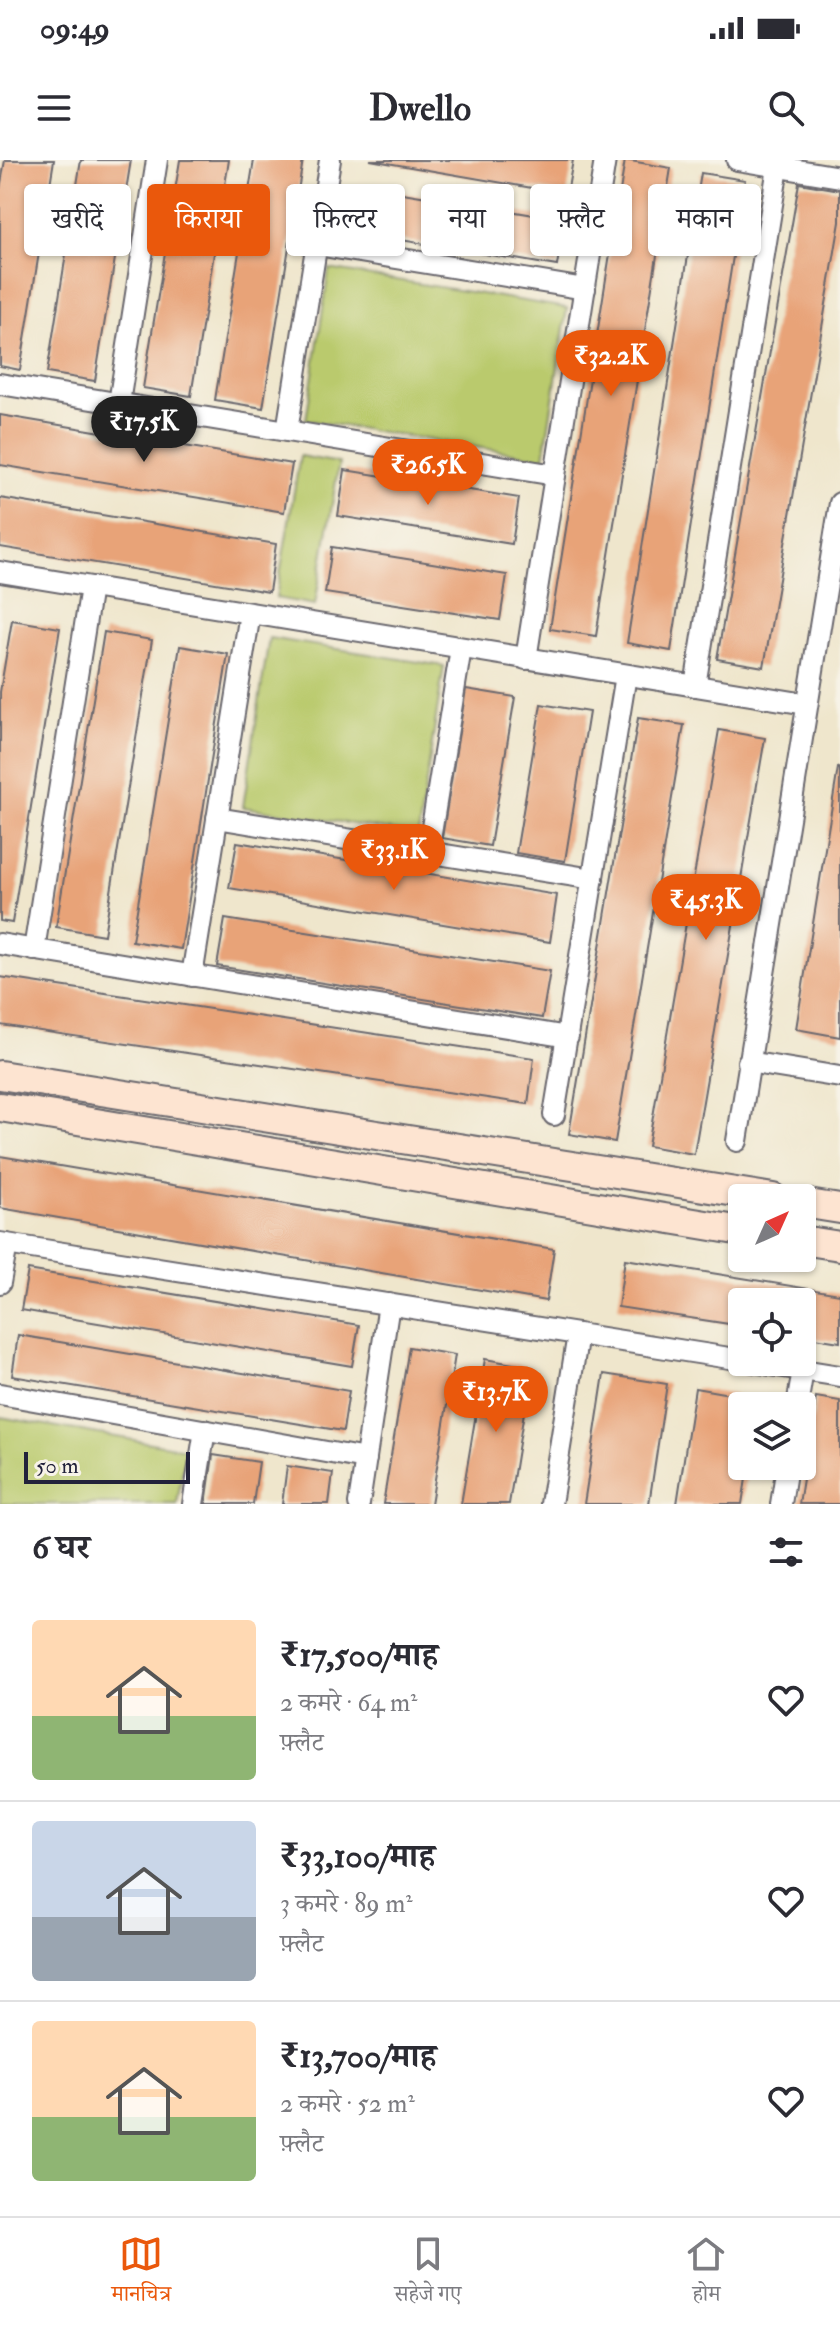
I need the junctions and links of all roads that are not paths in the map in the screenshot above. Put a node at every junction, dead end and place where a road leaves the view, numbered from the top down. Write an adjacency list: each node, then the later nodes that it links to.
1 (157, 160): 12 (street)
2 (330, 160): 7 (street)
3 (605, 160): 10 (street)
4 (737, 160): 5 (street)
5 (778, 167): 6 (street); 23 (street)
6 (840, 177)
7 (326, 184)
8 (315, 256): 13 (street)
9 (384, 256): 10 (street)
10 (585, 289): 14 (street)
11 (0, 384): 12 (street)
12 (119, 403): 13 (street)
13 (287, 431): 14 (street)
14 (555, 475): 21 (street)
15 (840, 503): 16 (street)
16 (838, 530): 24 (street)
17 (0, 572): 18 (street)
18 (91, 587): 19 (street); 29 (street)
19 (250, 613): 20 (street); 25 (street)
20 (461, 648): 21 (street); 26 (street)
21 (526, 659): 22 (street)
22 (626, 675): 23 (street); 27 (street)
23 (695, 686): 24 (street)
24 (806, 704): 32 (street)
25 (217, 818): 26 (street); 30 (street)
26 (428, 852): 27 (street)
27 (593, 879): 31 (street)
28 (0, 944): 29 (street)
29 (34, 950): 30 (street)
30 (192, 976): 31 (street)
31 (568, 1037): 36 (street)
32 (748, 1062): 34 (street); 37 (street)
33 (0, 1075): 38 (main road)
34 (840, 1077)
35 (0, 1107): 41 (main road)
36 (554, 1115)
37 (737, 1141)
38 (728, 1191)
39 (816, 1205): 40 (main road)
40 (840, 1209)
41 (728, 1229)
42 (816, 1242): 44 (main road)
43 (3, 1243): 45 (street); 46 (street)
44 (840, 1246)
45 (0, 1283)
46 (389, 1304): 47 (street); 53 (street)
47 (578, 1334): 48 (street); 57 (street)
48 (728, 1358)
49 (816, 1372): 50 (street)
50 (840, 1376)
51 (0, 1394): 52 (street)
52 (205, 1430): 53 (street); 55 (street)
53 (366, 1459): 56 (street)
54 (785, 1480): 58 (street)
55 (193, 1504)
56 (359, 1504)
57 (551, 1504)
58 (781, 1504)

